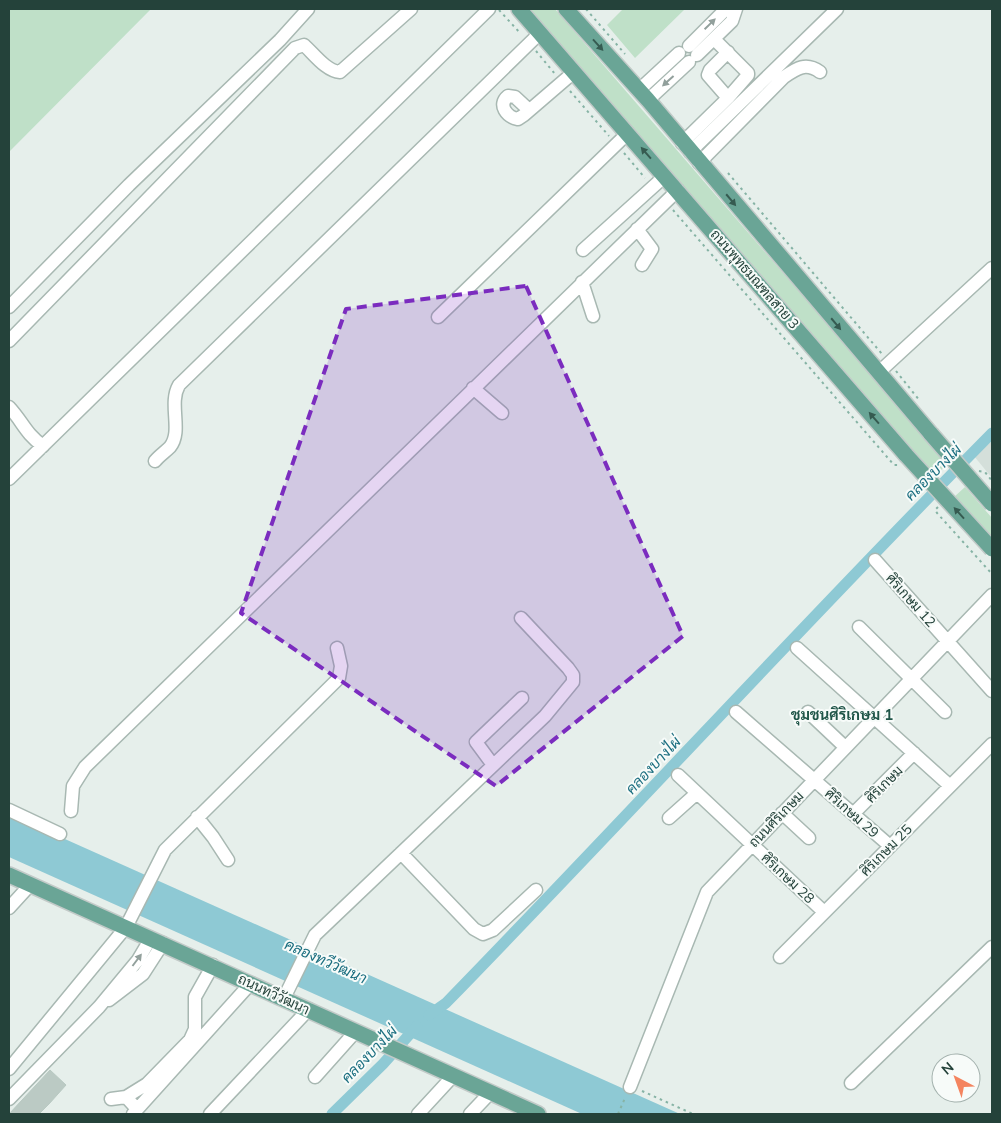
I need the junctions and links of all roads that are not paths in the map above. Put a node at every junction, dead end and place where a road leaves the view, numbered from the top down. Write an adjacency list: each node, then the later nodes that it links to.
1 (308, 9): 27 (street)
2 (410, 9): 30 (street)
3 (489, 9): 35 (street)
4 (518, 9): 8 (main road, ถนนพุทธมณฑลสาย 3)
5 (736, 9): 9 (street); 11 (street, one-way to 5)
6 (837, 9): 18 (street)
7 (572, 12): 14 (main road, one-way to 14)
8 (535, 39): 12 (main road, ถนนพุทธมณฑลสาย 3); 36 (street)
9 (714, 39): 10 (street); 11 (street)
10 (728, 52): 15 (street); 15 (street)
11 (688, 54): 14 (street)
12 (574, 72): 16 (street); 17 (main road, ถนนพุทธมณฑลสาย 3)
13 (820, 72): 18 (street)
14 (643, 95): 18 (main road)
15 (728, 98): 18 (street)
16 (529, 110)
17 (628, 133): 19 (main road, ถนนพุทธมณฑลสาย 3, one-way to 17); 28 (street)
18 (691, 153): 31 (main road, one-way to 31)
19 (665, 176): 20 (main road, ถนนพุทธมณฑลสาย 3); 21 (street)
20 (678, 190): 22 (street); 39 (main road, ถนนพุทธมณฑลสาย 3, one-way to 20, bridge)
21 (618, 217): 22 (street); 23 (street)
22 (635, 231): 24 (street); 26 (street)
23 (583, 250)
24 (642, 265)
25 (992, 268): 31 (street)
26 (582, 282): 29 (street); 32 (street)
27 (9, 307)
28 (438, 316)
29 (593, 316)
30 (9, 340)
31 (878, 373): 38 (main road, bridge)
32 (473, 388): 34 (street); 63 (street)
33 (9, 407): 35 (street)
34 (502, 413)
35 (43, 446): 37 (street)
36 (155, 461)
37 (9, 479)
38 (992, 504)
39 (992, 549)
40 (875, 560): 44 (street, ศิริเกษม 12)
41 (992, 595): 44 (street, ถนนศิริเกษม)
42 (521, 618): 57 (street)
43 (859, 627): 47 (street)
44 (947, 640): 47 (street, ถนนศิริเกษม); 48 (street)
45 (337, 648): 66 (street)
46 (797, 648): 53 (street)
47 (912, 677): 52 (street); 53 (street, ถนนศิริเกษม)
48 (992, 692)
49 (522, 698): 57 (street)
50 (736, 712): 59 (street, ศิริเกษม 29)
51 (808, 712): 55 (street)
52 (945, 712)
53 (874, 716): 55 (street, ถนนศิริเกษม); 56 (street)
54 (992, 744): 60 (street, ศิริเกษม 25)
55 (845, 747): 59 (street, ถนนศิริเกษม)
56 (914, 753): 60 (street); 65 (street, ศิริเกษม)
57 (494, 765): 72 (street)
58 (678, 775): 61 (street, ศิริเกษม 28)
59 (814, 780): 64 (street, ถนนศิริเกษม); 65 (street, ศิริเกษม 29)
60 (949, 786): 71 (street, ศิริเกษม 25)
61 (697, 793): 67 (street); 70 (street, ศิริเกษม 28)
62 (9, 810): 68 (street)
63 (71, 810)
64 (782, 813): 69 (street); 70 (street, ถนนศิริเกษม)
65 (853, 814): 71 (street, ศิริเกษม 29)
66 (197, 817): 73 (street); 79 (street)
67 (669, 818)
68 (60, 834)
69 (809, 838)
70 (751, 845): 78 (street, ศิริเกษม 28); 92 (street, ถนนศิริเกษม)
71 (890, 846): 78 (street, ศิริเกษม 25)
72 (401, 853): 76 (street); 85 (street)
73 (228, 860)
74 (9, 875): 75 (main road, ถนนทวีวัฒนา)
75 (30, 885): 77 (street); 79 (main road, ถนนทวีวัฒนา)
76 (536, 890)
77 (9, 908)
78 (824, 912): 82 (street, ศิริเกษม 25)
79 (126, 927): 80 (main road, ถนนทวีวัฒนา); 88 (street)
80 (157, 941): 83 (main road, ถนนทวีวัฒนา); 95 (street)
81 (992, 947): 91 (street)
82 (780, 957)
83 (213, 966): 84 (main road, ถนนทวีวัฒนา); 94 (street)
84 (251, 983): 85 (main road, ถนนทวีวัฒนา); 97 (street)
85 (284, 998): 86 (main road, ถนนทวีวัฒนา)
86 (309, 1010): 87 (main road, ถนนทวีวัฒนา); 98 (street)
87 (356, 1031): 89 (main road, ถนนทวีวัฒนา); 90 (street)
88 (9, 1070)
89 (453, 1076): 93 (main road, ถนนทวีวัฒนา); 99 (street)
90 (315, 1077)
91 (851, 1083)
92 (630, 1087)
93 (490, 1093): 100 (street); 101 (main road, ถนนทวีวัฒนา)
94 (126, 1097): 96 (street); 97 (street)
95 (9, 1099)
96 (111, 1099)
97 (135, 1112)
98 (210, 1114)
99 (418, 1114)
100 (470, 1114)
101 (538, 1114)

